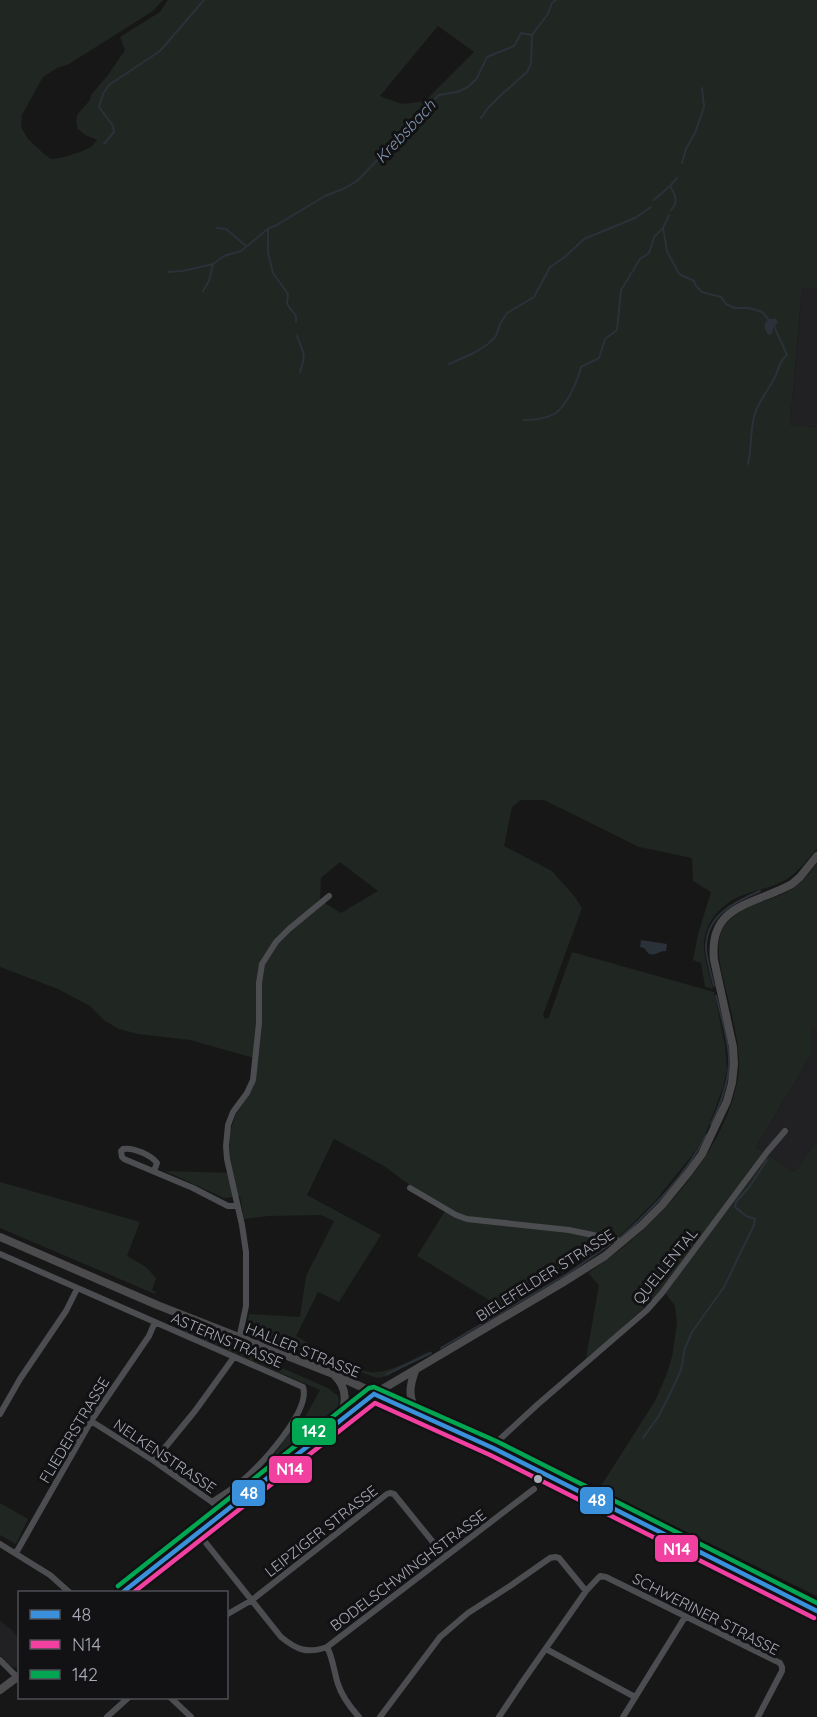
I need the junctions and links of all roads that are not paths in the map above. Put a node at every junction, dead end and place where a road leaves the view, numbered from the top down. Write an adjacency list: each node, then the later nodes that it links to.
1 (817, 856): 8 (main road, BIELEFELDER STRASSE)
2 (329, 896): 6 (street)
3 (785, 1131): 21 (street, QUELLENTAL)
4 (154, 1171): 4 (street); 6 (street)
5 (410, 1188): 8 (street)
6 (237, 1206): 12 (street)
7 (0, 1238): 12 (main road, HALLER STRASSE)
8 (621, 1243): 14 (main road, BIELEFELDER STRASSE)
9 (0, 1254): 10 (street, ASTERNSTRASSE)
10 (77, 1289): 11 (street, ASTERNSTRASSE); 18 (street)
11 (155, 1322): 13 (street, ASTERNSTRASSE); 20 (street, FLIEDERSTRASSE)
12 (239, 1339): 15 (main road, HALLER STRASSE)
13 (234, 1357): 22 (street); 24 (street, ASTERNSTRASSE)
14 (415, 1371): 16 (main road, BIELEFELDER STRASSE); 17 (main road)
15 (333, 1374): 16 (main road, HALLER STRASSE); 19 (main road)
16 (374, 1394): 17 (main road, HALLER STRASSE); 19 (main road, BIELEFELDER STRASSE)
17 (418, 1413): 21 (main road, HALLER STRASSE)
18 (0, 1414)
19 (340, 1419): 25 (main road, BIELEFELDER STRASSE)
20 (91, 1420): 22 (street, NELKENSTRASSE); 28 (street, FLIEDERSTRASSE)
21 (494, 1448): 34 (main road, HALLER STRASSE)
22 (154, 1461): 24 (street, NELKENSTRASSE)
23 (534, 1489): 29 (street, BODELSCHWINGHSTRASSE)
24 (212, 1502): 25 (street, NELKENSTRASSE)
25 (223, 1512): 26 (main road, BIELEFELDER STRASSE)
26 (198, 1533): 31 (main road, BIELEFELDER STRASSE); 33 (street, BODELSCHWINGHSTRASSE)
27 (0, 1544): 28 (street)
28 (16, 1553): 30 (street)
29 (445, 1557): 33 (street, LEIPZIGER STRASSE); 37 (street, BODELSCHWINGHSTRASSE)
30 (67, 1591)
31 (126, 1591)
32 (586, 1591): 36 (street, SCHWERINER STRASSE); 38 (street); 48 (street)
33 (252, 1600): 35 (street, LEIPZIGER STRASSE); 37 (street, BODELSCHWINGHSTRASSE)
34 (817, 1611)
35 (228, 1614)
36 (685, 1617): 42 (street); 51 (street, SCHWERINER STRASSE)
37 (327, 1647): 47 (street)
38 (546, 1649): 42 (street); 49 (street)
39 (0, 1660): 40 (street)
40 (18, 1676): 41 (main road)
41 (0, 1690)
42 (634, 1697): 50 (street)
43 (127, 1699): 45 (street)
44 (172, 1699): 46 (street)
45 (107, 1717)
46 (191, 1717)
47 (359, 1717)
48 (380, 1717)
49 (499, 1717)
50 (623, 1717)
51 (759, 1717)

